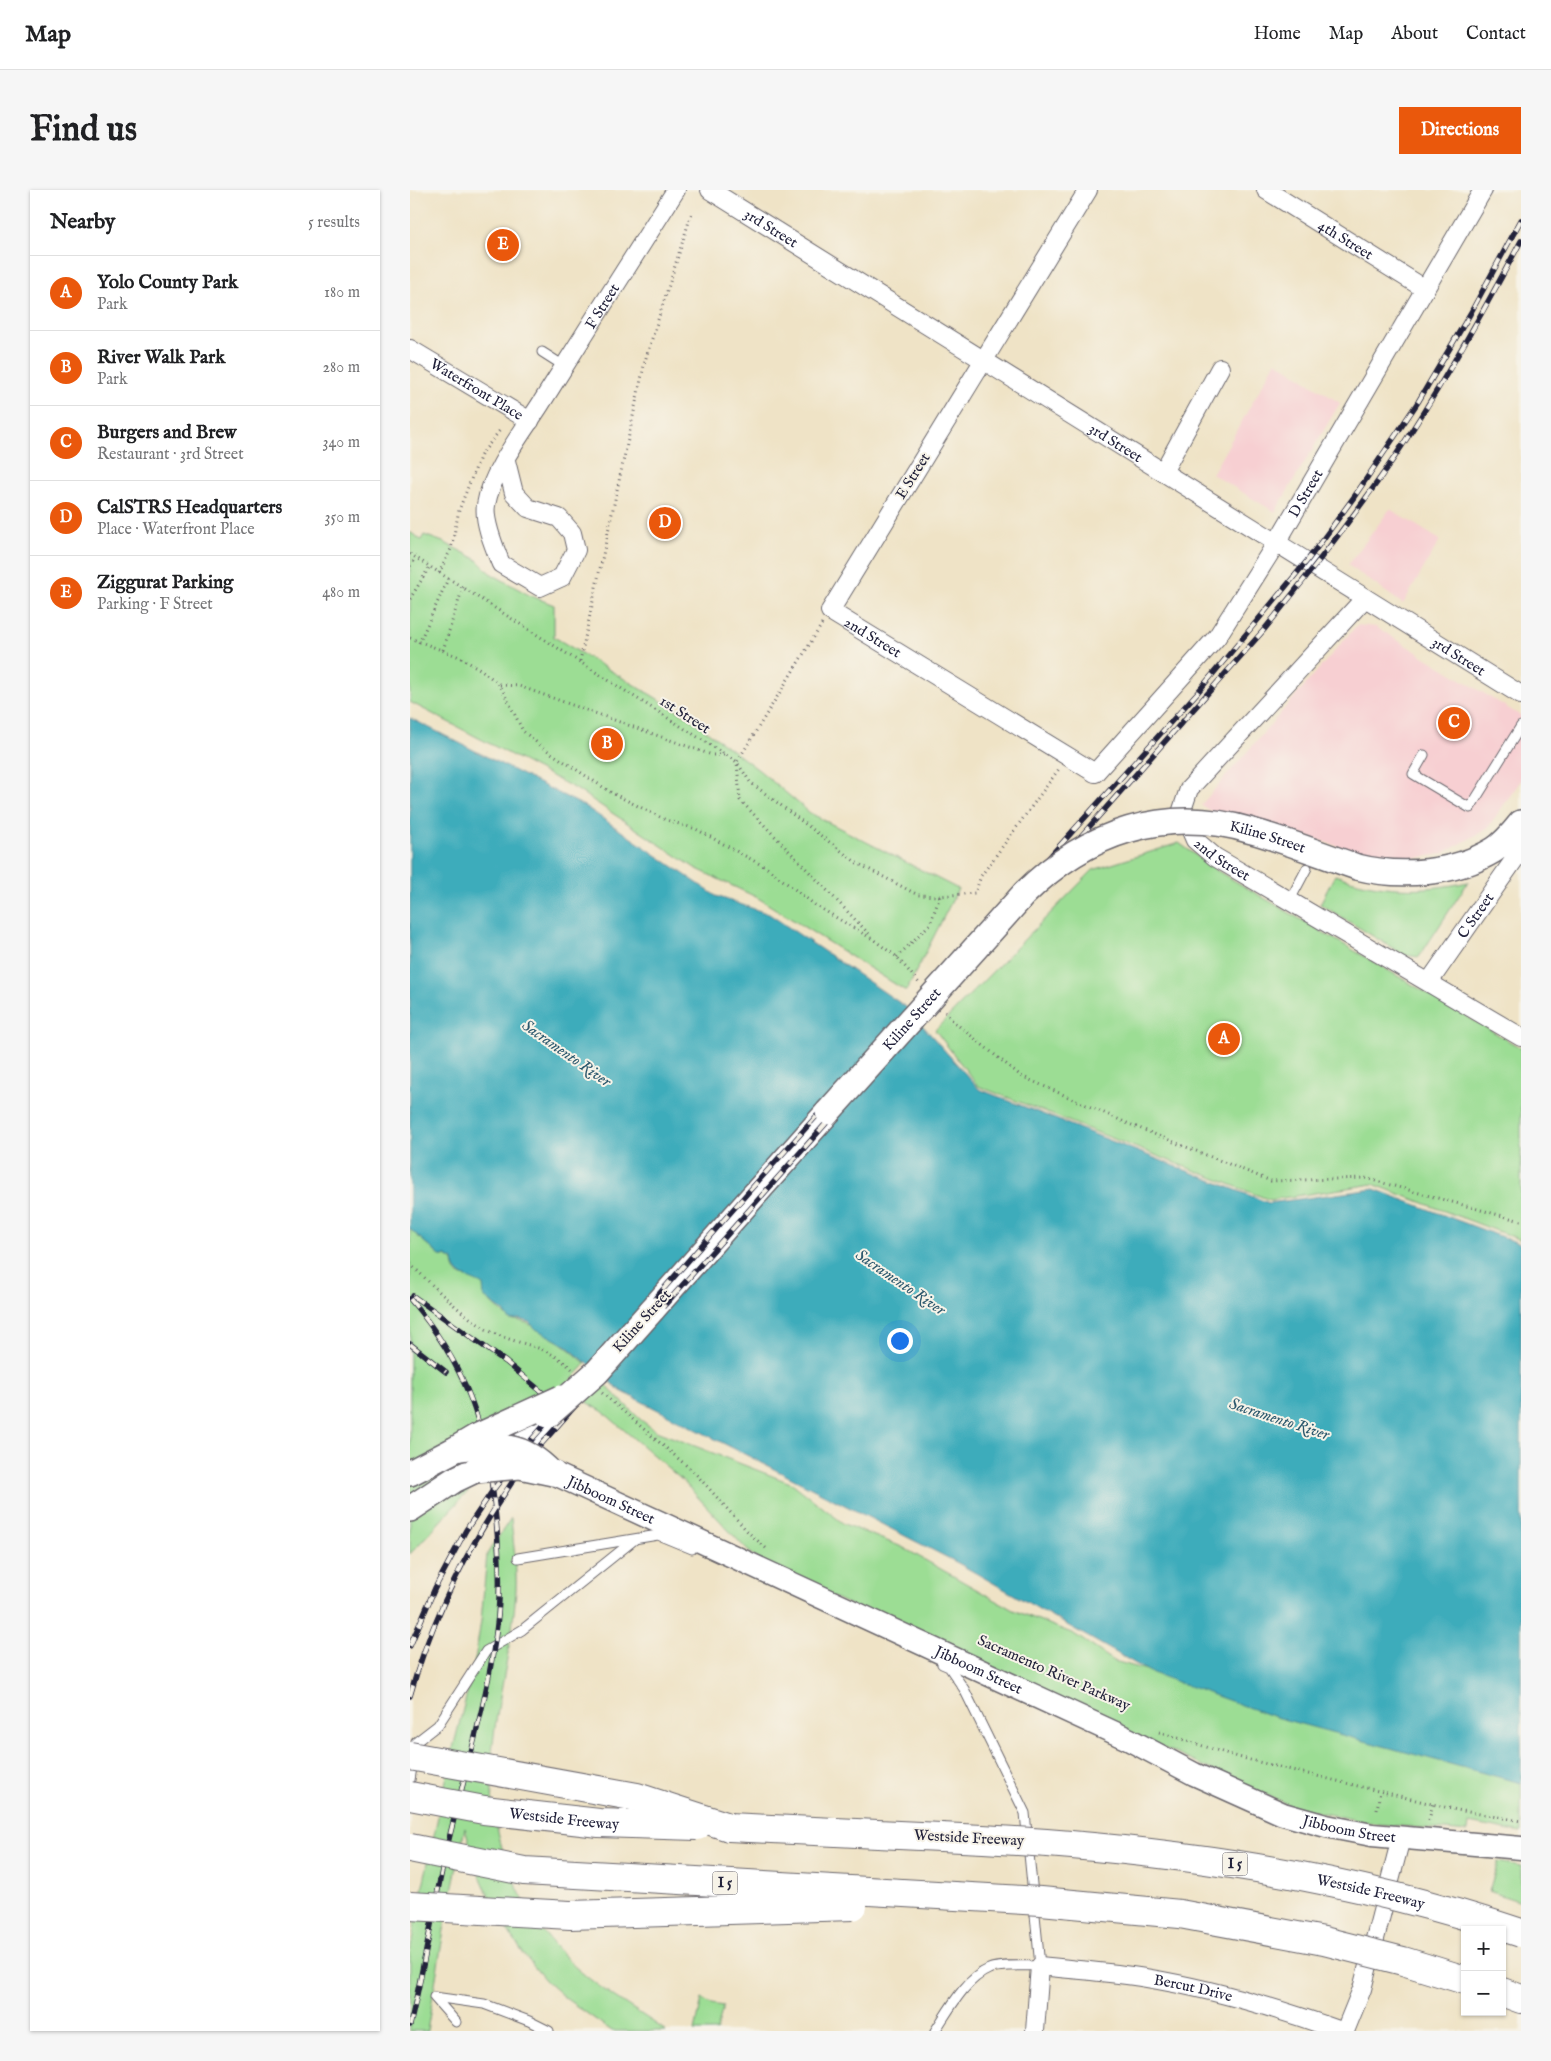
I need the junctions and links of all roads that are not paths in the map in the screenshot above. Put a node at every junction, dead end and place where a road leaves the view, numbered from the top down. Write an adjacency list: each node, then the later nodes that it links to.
1 (676, 190): 10 (street, F Street)
2 (710, 190): 9 (street, 3rd Street)
3 (1088, 190): 9 (street, E Street)
4 (1266, 190): 6 (street, 4th Street)
5 (1483, 190): 6 (street, D Street)
6 (1425, 289): 15 (street, D Street)
7 (410, 349): 12 (street, Waterfront Place)
8 (542, 352): 10 (lane)
9 (983, 361): 14 (street, 3rd Street); 17 (street, E Street)
10 (564, 366): 12 (street, F Street)
11 (1220, 368): 14 (street)
12 (530, 422): 13 (street, Waterfront Place)
13 (506, 461): 13 (street, Waterfront Place)
14 (1163, 472): 15 (street, 3rd Street)
15 (1277, 542): 16 (street, 3rd Street); 21 (street, D Street)
16 (1365, 598): 18 (street, 3rd Street); 25 (street, 2nd Street)
17 (830, 610): 21 (street, 2nd Street)
18 (1521, 694)
19 (1521, 726): 20 (lane)
20 (1424, 755)
21 (1095, 773)
22 (1521, 823): 28 (main road, Kiline Street, bridge)
23 (1521, 850): 26 (street, C Street)
24 (1306, 868): 25 (lane)
25 (1290, 900): 26 (street, 2nd Street)
26 (1429, 982): 27 (street, 2nd Street)
27 (1521, 1037)
28 (579, 1389): 29 (main road, Kiline Street, bridge); 30 (main road, bridge)
29 (522, 1449): 30 (street, Jibboom Street, bridge); 31 (main road, bridge); 33 (street, Jibboom Street, bridge)
30 (454, 1450): 32 (main road)
31 (474, 1470): 33 (main road, bridge); 34 (main road)
32 (410, 1473)
33 (553, 1473): 47 (street, Jibboom Street)
34 (410, 1509)
35 (634, 1540): 36 (lane); 37 (lane); 44 (lane)
36 (705, 1554)
37 (518, 1558)
38 (723, 1562): 39 (lane)
39 (732, 1567)
40 (904, 1646): 41 (lane)
41 (913, 1651)
42 (931, 1659): 53 (lane)
43 (410, 1756): 46 (highway, bridge)
44 (410, 1780)
45 (410, 1796): 46 (highway, Westside Freeway / I 5, bridge)
46 (729, 1827): 52 (highway, Westside Freeway / I 5, bridge)
47 (1401, 1838): 49 (street, Jibboom Street); 62 (street)
48 (410, 1848): 50 (highway, I 5, bridge)
49 (1521, 1848)
50 (1041, 1901): 51 (highway, bridge); 54 (highway, I 5, bridge)
51 (410, 1906)
52 (1521, 1933)
53 (1040, 1966): 59 (lane); 60 (street); 61 (street, Bercut Drive)
54 (1461, 1979)
55 (1506, 1993): 56 (highway)
56 (1521, 1999)
57 (456, 2022): 58 (lane)
58 (549, 2031)
59 (936, 2031)
60 (1035, 2031)
61 (1341, 2031)
62 (1345, 2031)

